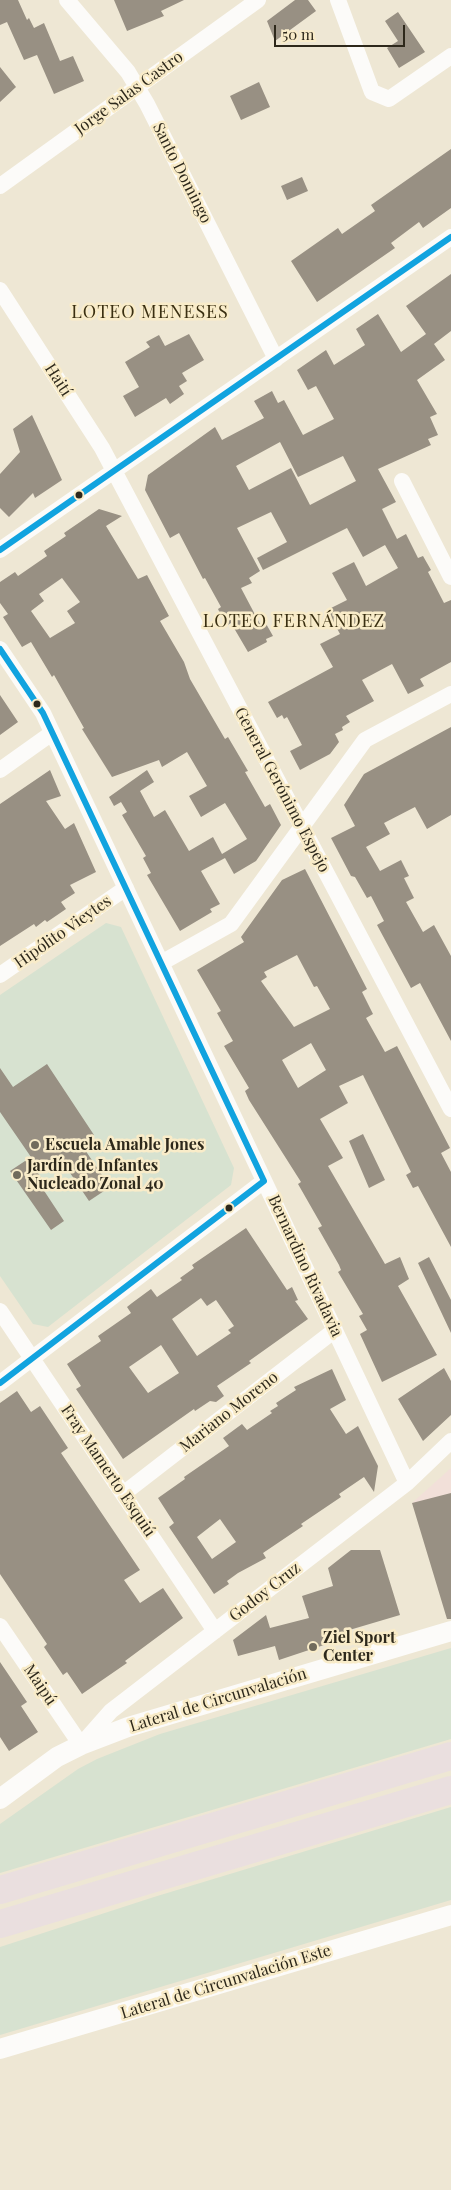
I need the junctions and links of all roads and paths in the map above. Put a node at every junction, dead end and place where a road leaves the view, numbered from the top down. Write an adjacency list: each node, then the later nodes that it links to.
1 (67, 0): 5 (street, Santo Domingo)
2 (258, 0): 5 (street, Jorge Salas Castro)
3 (338, 0): 4 (street)
4 (451, 56)
5 (137, 87): 6 (street, Jorge Salas Castro); 9 (street, Santo Domingo)
6 (0, 186)
7 (451, 236): 9 (street)
8 (0, 290): 10 (street, Haití)
9 (276, 359): 10 (street)
10 (114, 471): 12 (street); 18 (street, General Gerónimo Espejo)
11 (402, 480): 13 (street)
12 (0, 550)
13 (451, 577)
14 (0, 649): 16 (street, Bernardino Rivadavia)
15 (451, 694): 18 (street)
16 (52, 733): 17 (street); 19 (street, Bernardino Rivadavia)
17 (0, 770)
18 (302, 827): 20 (street); 22 (street, General Gerónimo Espejo)
19 (126, 888): 20 (street, Bernardino Rivadavia); 21 (street, Hipólito Vieytes)
20 (161, 964): 23 (street, Bernardino Rivadavia)
21 (0, 975)
22 (451, 1109)
23 (264, 1181): 25 (street, Bernardino Rivadavia); 26 (street)
24 (0, 1311): 26 (street, Fray Mamerto Esquiú)
25 (335, 1330): 29 (street, Bernardino Rivadavia); 30 (street, Mariano Moreno)
26 (32, 1359): 27 (street); 30 (street, Fray Mamerto Esquiú)
27 (0, 1383)
28 (451, 1441): 29 (street, Godoy Cruz)
29 (407, 1482): 32 (street, Godoy Cruz)
30 (123, 1494): 32 (street, Fray Mamerto Esquiú)
31 (0, 1626): 34 (street, Maipú)
32 (215, 1631): 34 (street, Godoy Cruz)
33 (451, 1631): 34 (street, Lateral de Circunvalación)
34 (80, 1745): 37 (street, Lateral de Circunvalación)
35 (451, 1756): 38 (highway)
36 (451, 1790): 40 (highway)
37 (0, 1799)
38 (0, 1890)
39 (451, 1915): 41 (street, Lateral de Circunvalación Este)
40 (0, 1924)
41 (0, 2049)

